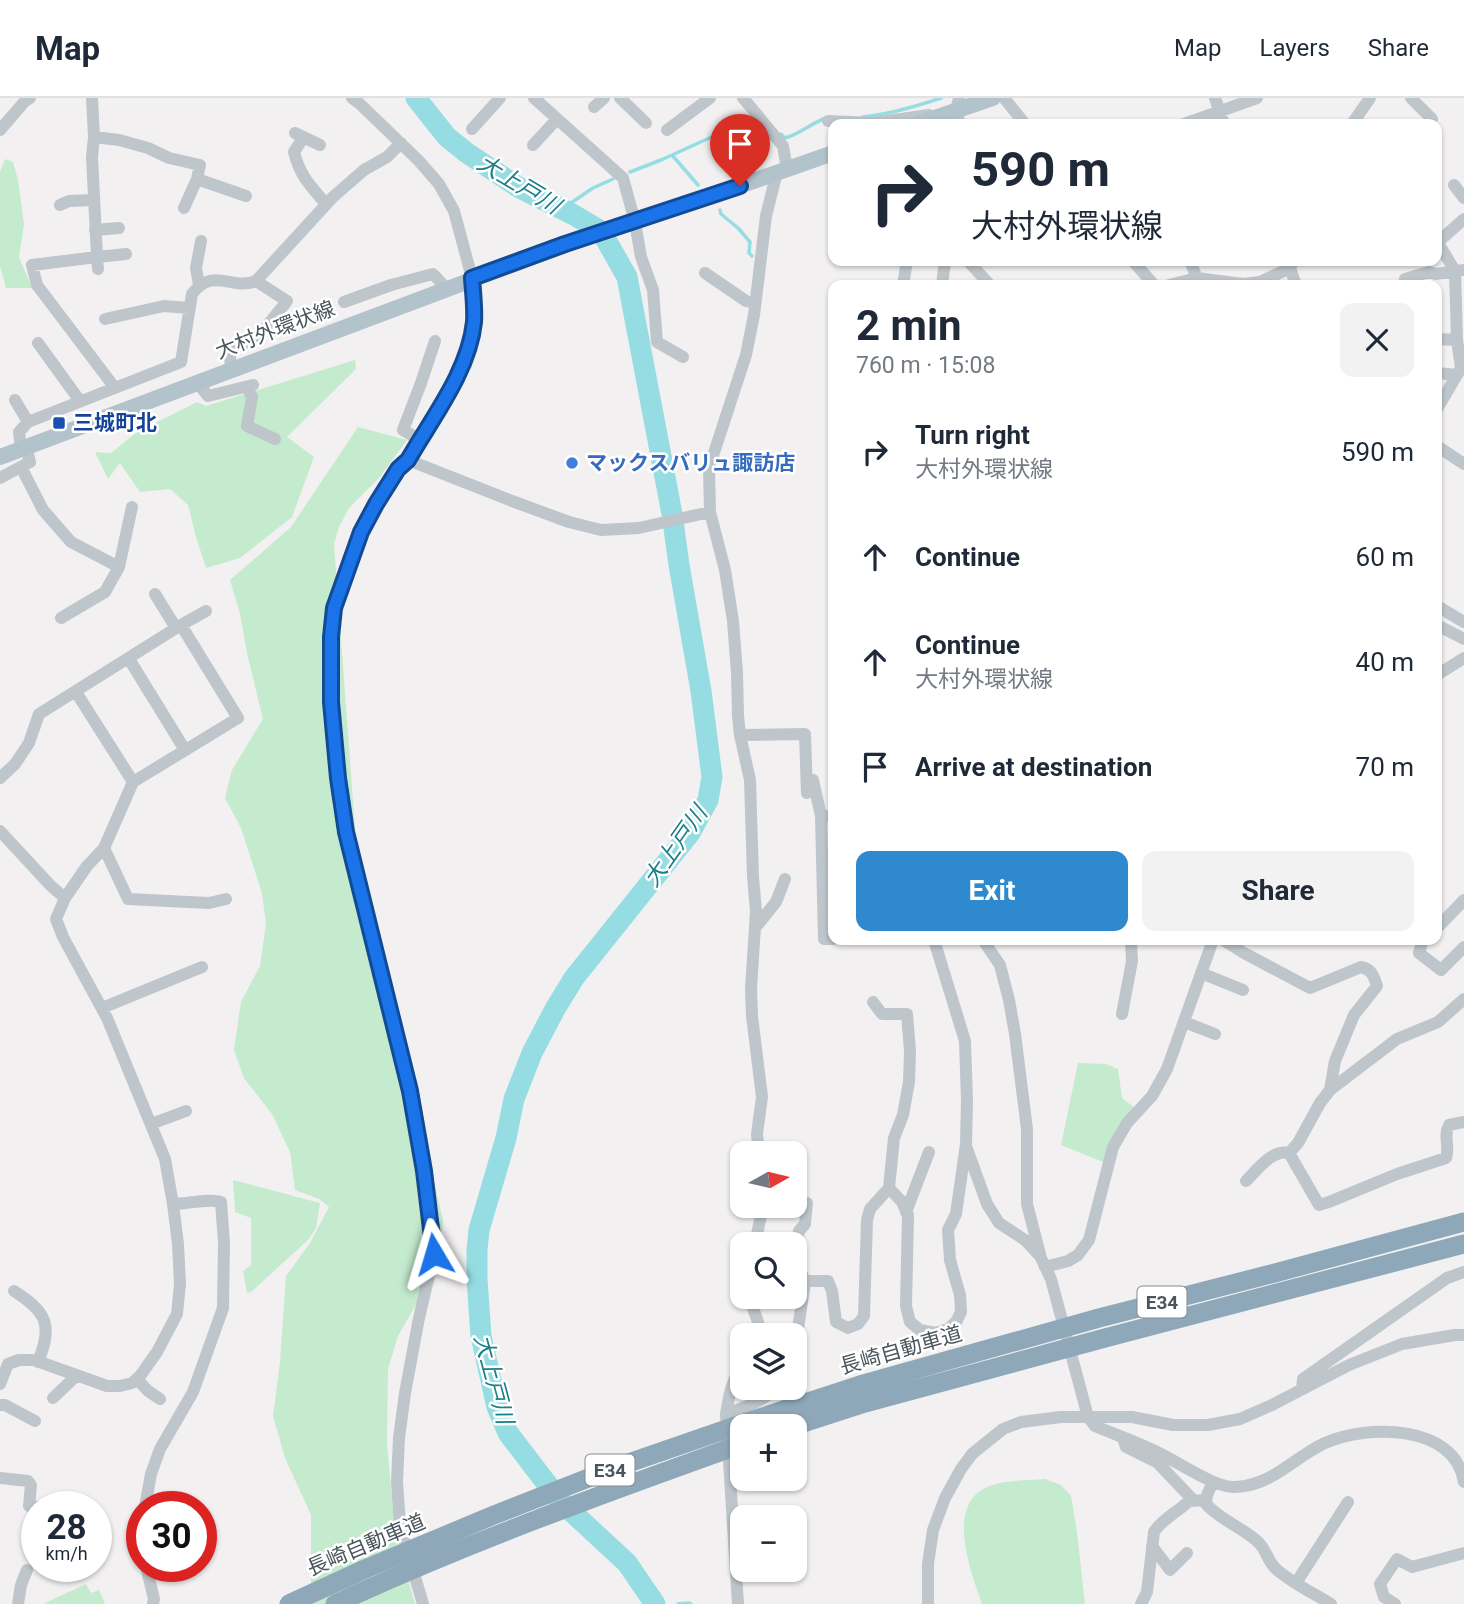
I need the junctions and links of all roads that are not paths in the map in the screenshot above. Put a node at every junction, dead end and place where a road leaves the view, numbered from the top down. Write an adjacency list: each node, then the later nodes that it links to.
1 (30, 98): 25 (street)
2 (92, 98): 27 (street)
3 (352, 98): 28 (street)
4 (500, 98): 24 (street)
5 (534, 98): 17 (street)
6 (620, 98): 23 (street)
7 (710, 98): 26 (street)
8 (743, 98): 32 (street)
9 (993, 98): 15 (main road)
10 (1004, 98): 20 (street)
11 (1215, 98): 16 (street)
12 (1257, 98): 16 (street)
13 (1370, 98): 21 (street)
14 (1411, 98): 22 (street)
15 (958, 111): 18 (street); 19 (main road)
16 (1222, 118)
17 (557, 119): 30 (street); 42 (street)
18 (901, 119)
19 (933, 119)
20 (1021, 119)
21 (1355, 119)
22 (1432, 119)
23 (646, 123)
24 (472, 129)
25 (0, 130)
26 (667, 130)
27 (94, 137): 33 (street); 37 (street)
28 (401, 144): 38 (street); 57 (street)
29 (320, 145): 38 (street)
30 (533, 145)
31 (828, 155): 32 (main road)
32 (782, 170): 42 (main road); 66 (street)
33 (197, 179): 35 (street); 40 (street)
34 (1454, 185): 36 (street)
35 (246, 197)
36 (1464, 198)
37 (94, 200): 39 (street); 44 (street)
38 (327, 204): 62 (street)
39 (60, 205)
40 (184, 208)
41 (1464, 219): 45 (street)
42 (631, 223): 57 (main road, 大村外環状線); 73 (street)
43 (119, 228): 44 (street)
44 (95, 230): 49 (street)
45 (1442, 237)
46 (201, 241): 63 (street)
47 (1442, 248): 54 (street)
48 (126, 254): 49 (street)
49 (98, 263): 78 (street)
50 (973, 266): 59 (street)
51 (1137, 266): 60 (street)
52 (1275, 266): 56 (street)
53 (1291, 266): 56 (street)
54 (1460, 271): 58 (street); 70 (street)
55 (705, 272): 66 (street)
56 (1278, 275): 61 (street)
57 (472, 278): 64 (main road, 大村外環状線); 84 (street)
58 (1405, 279)
59 (986, 280)
60 (1150, 280)
61 (1265, 280)
62 (257, 281): 63 (street); 74 (street)
63 (199, 285): 67 (street)
64 (446, 288): 65 (street); 74 (main road, 大村外環状線)
65 (344, 302)
66 (755, 303): 93 (street)
67 (189, 308): 68 (street); 78 (street)
68 (105, 319)
69 (1442, 339): 70 (street)
70 (1457, 340): 75 (street)
71 (435, 341): 84 (street)
72 (38, 344): 80 (street)
73 (683, 357)
74 (231, 370): 77 (main road, 大村外環状線)
75 (1460, 370): 76 (street); 81 (street)
76 (1442, 372)
77 (197, 382): 83 (street); 85 (main road, 大村外環状線)
78 (115, 388): 80 (street)
79 (15, 400): 82 (street)
80 (80, 401): 82 (street)
81 (1442, 401)
82 (28, 422): 85 (street)
83 (275, 439)
84 (420, 440): 88 (street)
85 (24, 448): 87 (main road, 大村外環状線); 90 (street)
86 (1442, 449): 89 (street)
87 (0, 457)
88 (408, 460): 93 (street); 198 (street)
89 (1464, 464)
90 (21, 467): 91 (street); 94 (street)
91 (0, 478)
92 (132, 507): 94 (street)
93 (709, 512): 107 (street)
94 (118, 567): 98 (street)
95 (155, 594): 100 (street)
96 (1442, 609): 99 (street)
97 (206, 611): 100 (street)
98 (61, 618)
99 (1464, 622)
100 (179, 627): 104 (street); 108 (street)
101 (1442, 628): 102 (street)
102 (1464, 639)
103 (1464, 657): 105 (street)
104 (129, 659): 106 (street); 108 (street)
105 (1442, 672)
106 (76, 692): 111 (street); 112 (street)
107 (740, 735): 110 (street); 124 (street)
108 (185, 750): 112 (street)
109 (793, 771): 110 (street)
110 (806, 775): 113 (street); 114 (street)
111 (0, 778)
112 (133, 782): 116 (street)
113 (807, 793)
114 (827, 816): 125 (street)
115 (0, 831): 118 (street)
116 (104, 848): 118 (street); 121 (street)
117 (785, 880): 124 (street)
118 (65, 898): 138 (street)
119 (226, 899): 121 (street)
120 (1464, 900): 123 (street)
121 (188, 902): 122 (street)
122 (187, 916)
123 (1442, 923)
124 (755, 928): 146 (street)
125 (828, 940)
126 (936, 945): 147 (street)
127 (990, 945): 156 (street)
128 (1131, 945): 139 (street)
129 (1211, 945): 134 (street)
130 (1231, 945): 142 (street)
131 (1421, 945): 132 (street)
132 (1464, 947)
133 (202, 967): 138 (street)
134 (1200, 974): 135 (street); 140 (street)
135 (1243, 990)
136 (1464, 999): 142 (street)
137 (873, 1002): 151 (street)
138 (102, 1008): 145 (street)
139 (1122, 1014)
140 (1184, 1022): 141 (street); 156 (street)
141 (1215, 1034)
142 (1330, 1090): 149 (street)
143 (186, 1111): 145 (street)
144 (1464, 1122): 149 (street)
145 (151, 1124): 152 (street)
146 (758, 1141)
147 (966, 1144): 153 (street); 156 (street)
148 (929, 1152): 153 (street)
149 (1289, 1153): 150 (street)
150 (1246, 1181)
151 (889, 1188): 153 (street); 158 (street)
152 (173, 1204): 163 (street); 182 (street)
153 (906, 1212)
154 (1464, 1222): 167 (highway, 長崎自動車道 / E34)
155 (1464, 1244): 167 (highway, 長崎自動車道 / E34)
156 (1043, 1262): 173 (street)
157 (1464, 1272): 165 (street)
158 (807, 1281)
159 (14, 1291): 161 (street)
160 (1464, 1335): 165 (street)
161 (38, 1362): 162 (street); 164 (street)
162 (76, 1376): 163 (street); 168 (street)
163 (137, 1379): 169 (street)
164 (0, 1384)
165 (1302, 1389): 173 (street)
166 (730, 1390): 172 (street)
167 (863, 1394): 174 (highway, 長崎自動車道 / E34); 189 (highway, 長崎自動車道 / E34)
168 (53, 1398)
169 (160, 1399)
170 (758, 1400): 172 (street)
171 (0, 1405): 175 (street)
172 (726, 1414): 185 (street)
173 (1088, 1417): 176 (street); 200 (street)
174 (807, 1420)
175 (36, 1421)
176 (1123, 1437): 179 (street); 183 (street)
177 (730, 1448): 189 (highway, 長崎自動車道 / E34)
178 (0, 1478): 181 (street)
179 (1213, 1482): 180 (street); 183 (street)
180 (1464, 1482)
181 (30, 1491)
182 (148, 1491)
183 (1200, 1500): 186 (street); 193 (street)
184 (1348, 1502): 193 (street)
185 (734, 1505)
186 (1153, 1546): 187 (street); 201 (street)
187 (1187, 1553)
188 (1464, 1553): 204 (street)
189 (367, 1578): 196 (highway, 長崎自動車道 / E34); 197 (highway, 長崎自動車道 / E34)
190 (22, 1582): 194 (street)
191 (150, 1582): 195 (street)
192 (738, 1582): 199 (street)
193 (1301, 1586): 202 (street); 203 (street)
194 (18, 1604)
195 (153, 1604)
196 (289, 1604)
197 (335, 1604)
198 (423, 1604)
199 (738, 1604)
200 (928, 1604)
201 (1141, 1604)
202 (1300, 1604)
203 (1331, 1604)
204 (1395, 1604)

